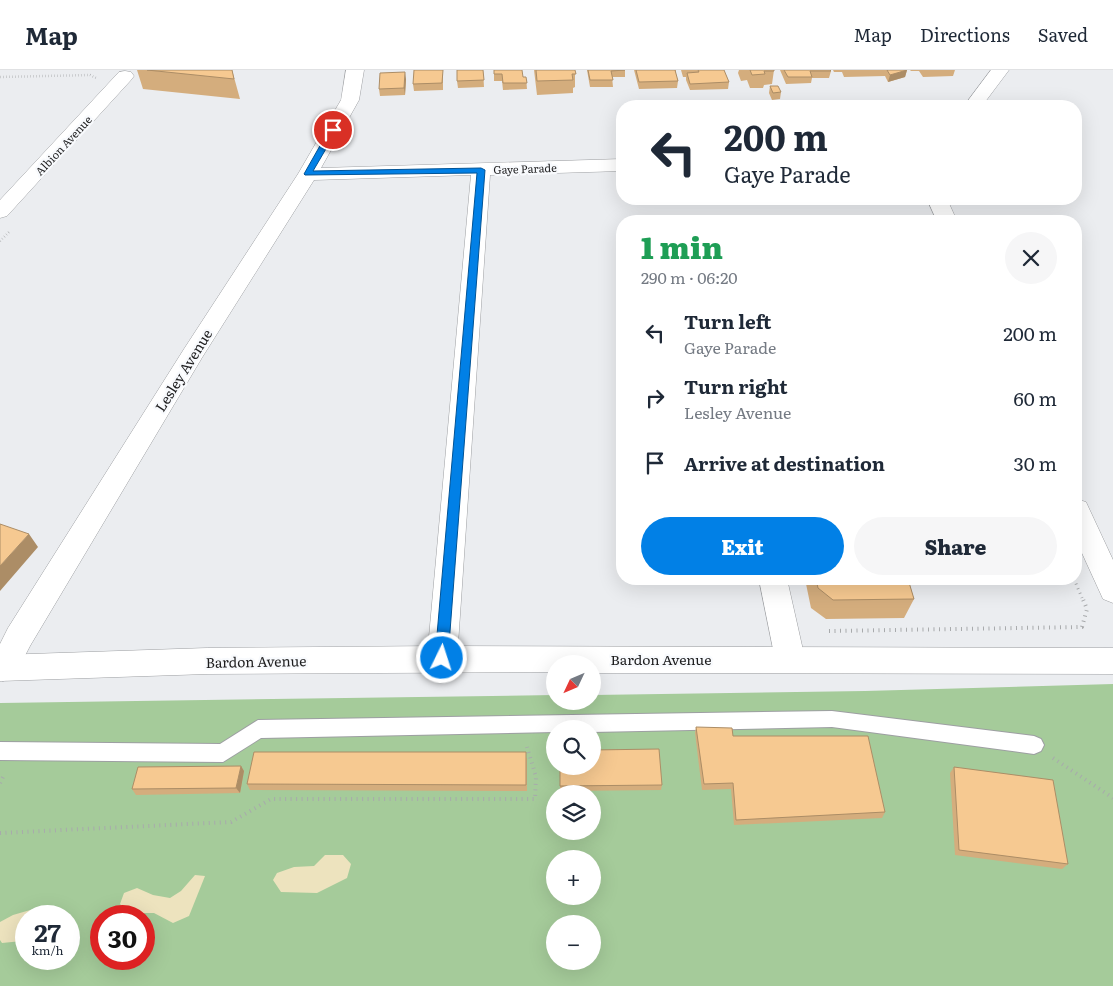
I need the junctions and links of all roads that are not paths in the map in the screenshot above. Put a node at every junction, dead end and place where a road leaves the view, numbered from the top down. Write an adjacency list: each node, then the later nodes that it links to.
1 (355, 70): 7 (street, Lesley Avenue)
2 (1000, 70): 4 (street)
3 (127, 73): 8 (street, Albion Avenue)
4 (978, 100)
5 (616, 165): 6 (street, Gaye Parade)
6 (481, 170): 7 (street, Gaye Parade); 12 (street)
7 (308, 174): 15 (street, Lesley Avenue)
8 (0, 212)
9 (1082, 523): 11 (street)
10 (774, 585): 13 (street)
11 (1113, 591)
12 (442, 658): 13 (street, Bardon Avenue); 15 (street, Bardon Avenue)
13 (790, 659): 14 (street, Bardon Avenue)
14 (1113, 660)
15 (2, 668)
16 (1034, 746): 17 (lane)
17 (0, 751)

